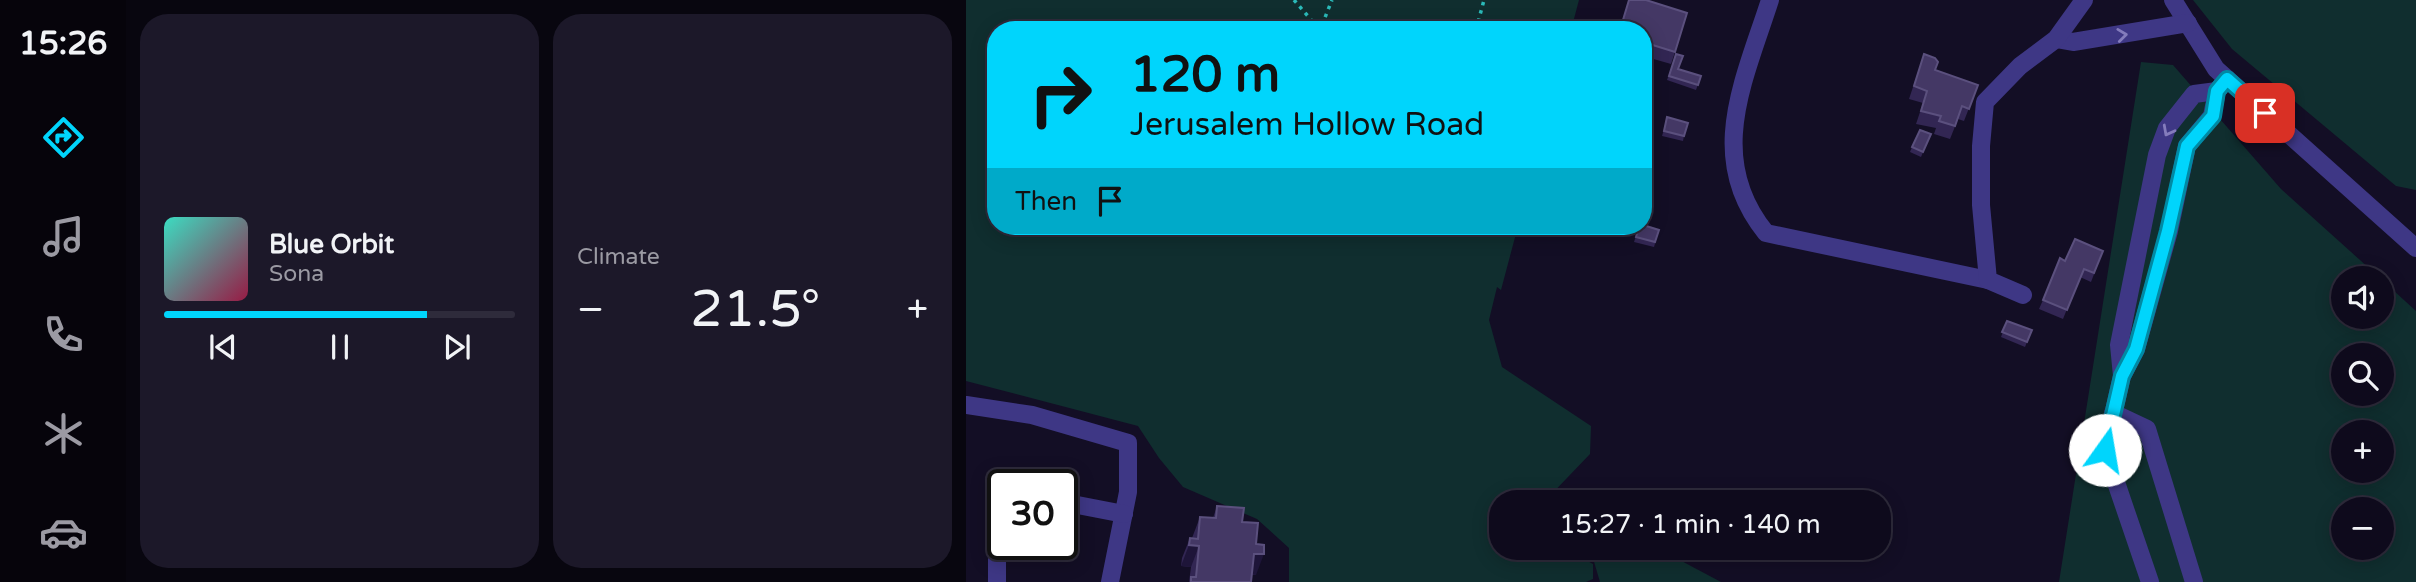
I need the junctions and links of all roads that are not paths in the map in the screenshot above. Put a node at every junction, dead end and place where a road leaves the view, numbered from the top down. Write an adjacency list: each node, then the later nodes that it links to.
1 (1770, 0): 10 (street)
2 (2084, 0): 5 (street)
3 (2173, 0): 4 (street)
4 (2188, 23): 5 (street, one-way to 4); 6 (street)
5 (2056, 39): 10 (street)
6 (2222, 85): 7 (street, one-way to 7); 8 (street); 9 (street)
7 (2143, 225): 8 (street); 12 (street)
8 (2168, 231): 12 (street)
9 (2416, 248)
10 (1988, 280): 11 (street)
11 (2023, 295)
12 (2122, 376): 14 (street)
13 (966, 405): 16 (street)
14 (2113, 413): 20 (street); 21 (street)
15 (1078, 505): 16 (street)
16 (1124, 514): 19 (street)
17 (996, 560): 18 (street)
18 (997, 582)
19 (1111, 582)
20 (2150, 582)
21 (2194, 582)

